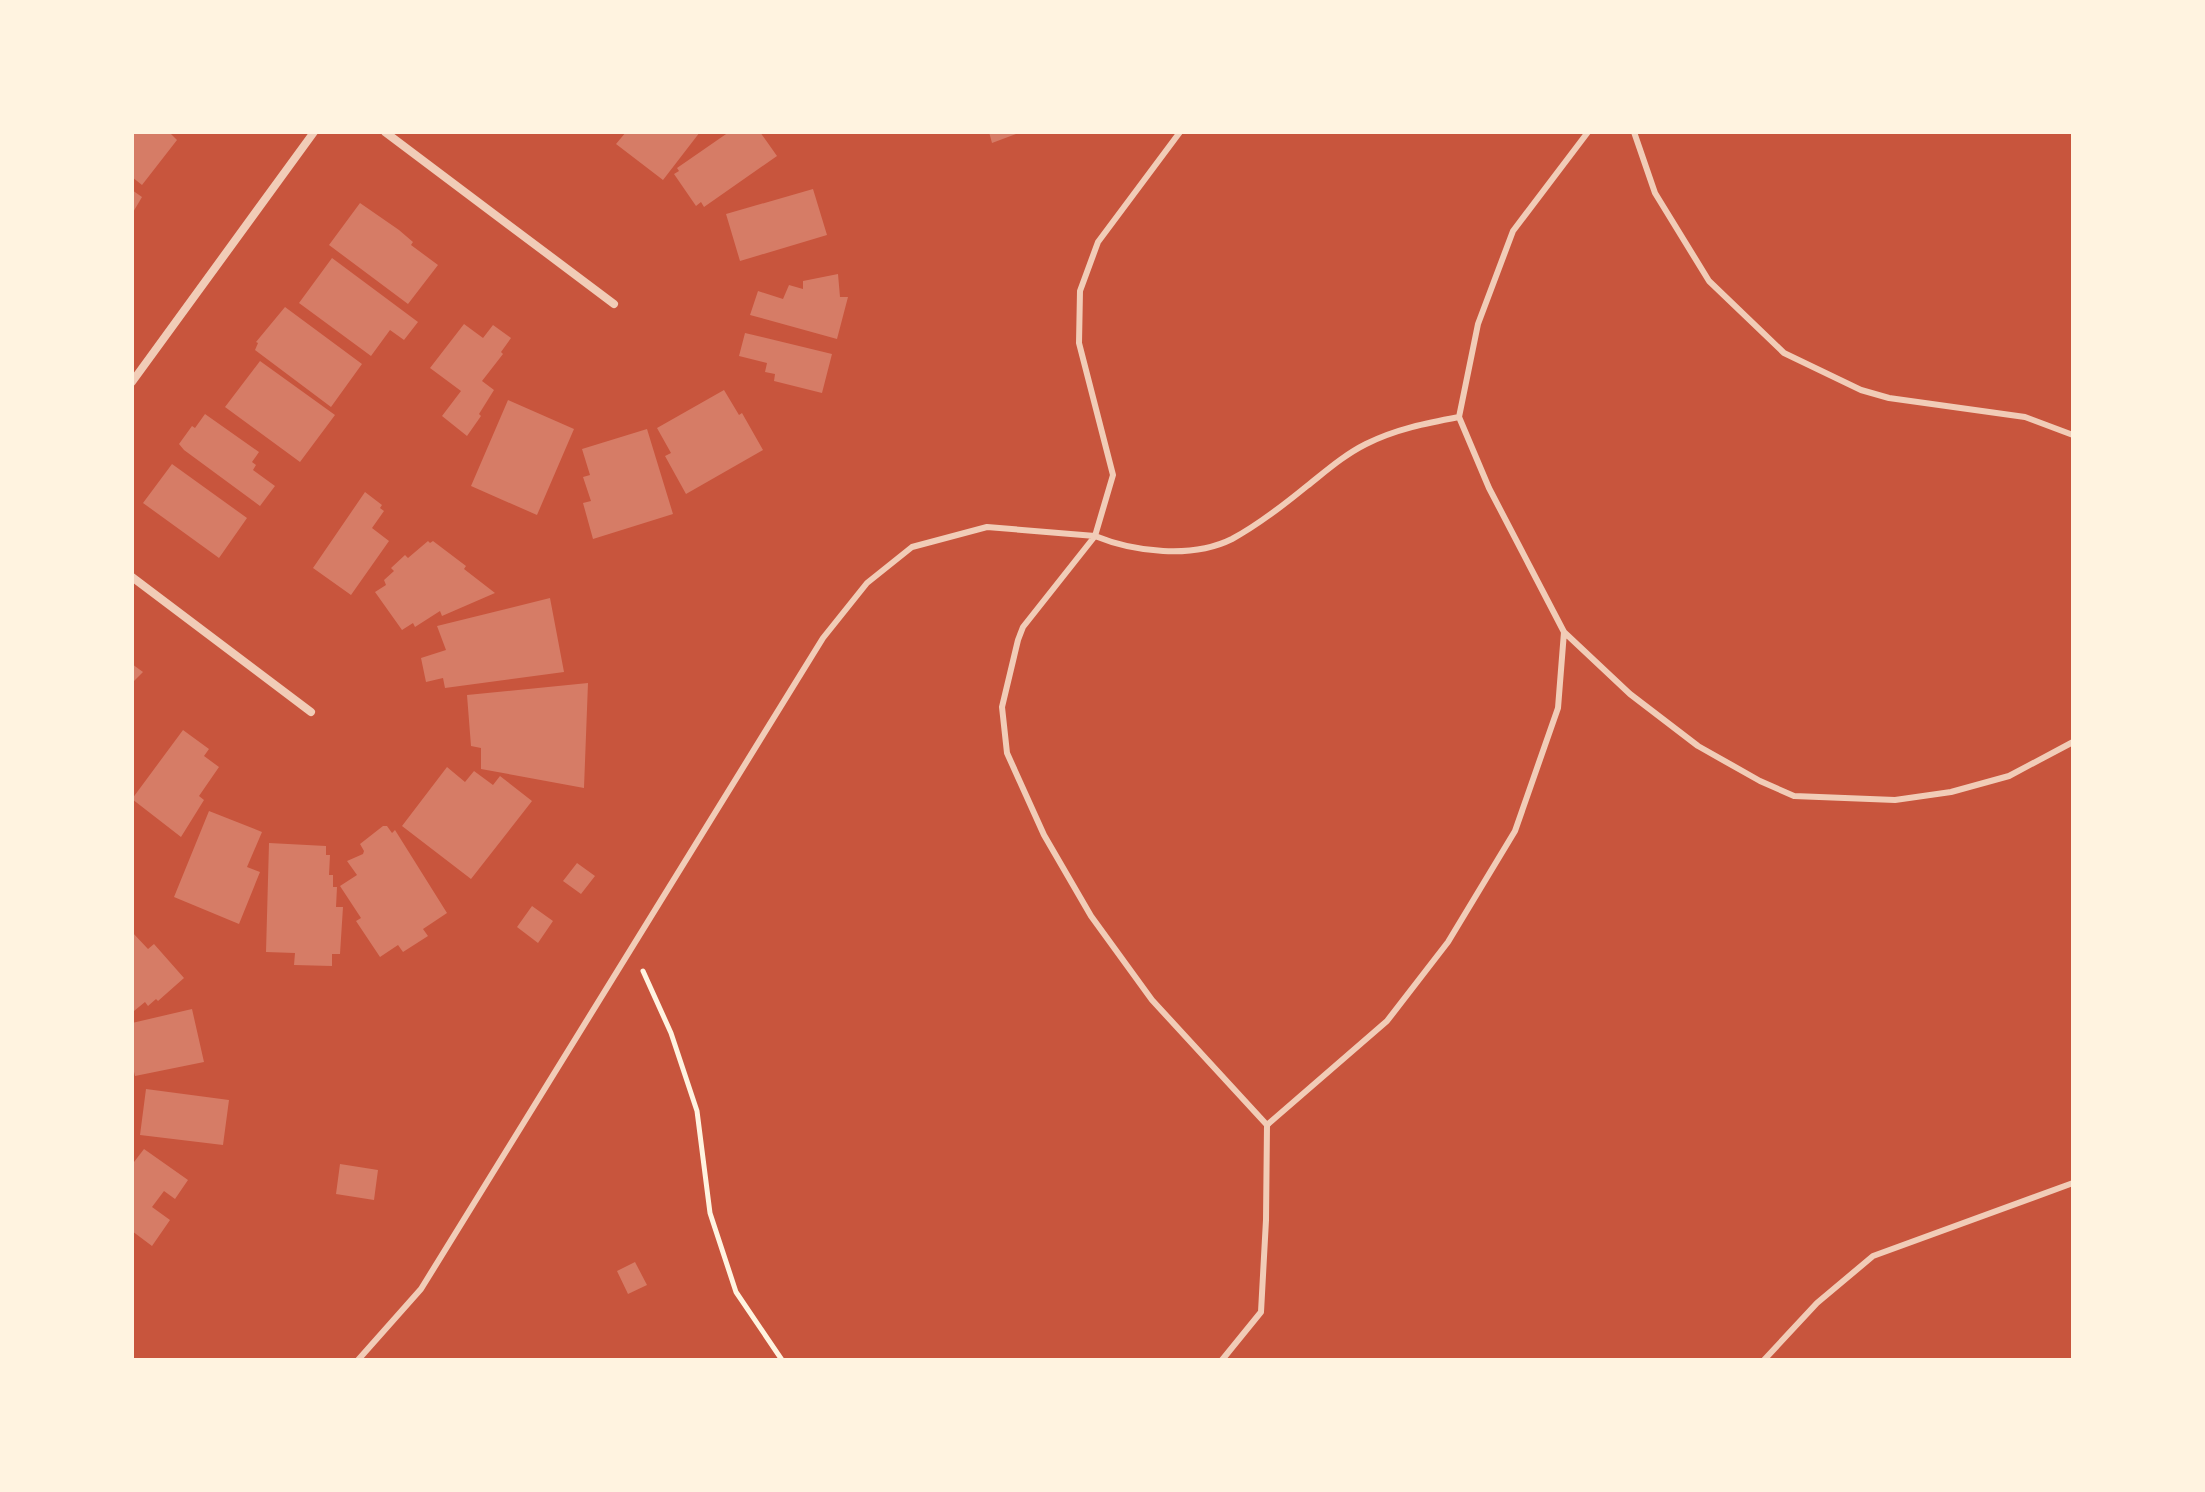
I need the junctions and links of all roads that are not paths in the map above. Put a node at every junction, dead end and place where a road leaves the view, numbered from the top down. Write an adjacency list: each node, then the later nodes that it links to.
1 (314, 132): 7 (street)
2 (385, 132): 6 (street)
3 (1180, 132): 10 (lane)
4 (1588, 132): 8 (lane)
5 (1634, 132): 9 (lane)
6 (614, 304)
7 (132, 382)
8 (1459, 417): 10 (lane); 12 (lane)
9 (2073, 435)
10 (1095, 536): 15 (lane); 17 (lane)
11 (132, 577): 13 (street)
12 (1564, 632): 14 (lane); 15 (lane)
13 (311, 712)
14 (2073, 742)
15 (1267, 1125): 18 (lane)
16 (2073, 1183): 19 (lane)
17 (358, 1360)
18 (1222, 1360)
19 (1764, 1360)

